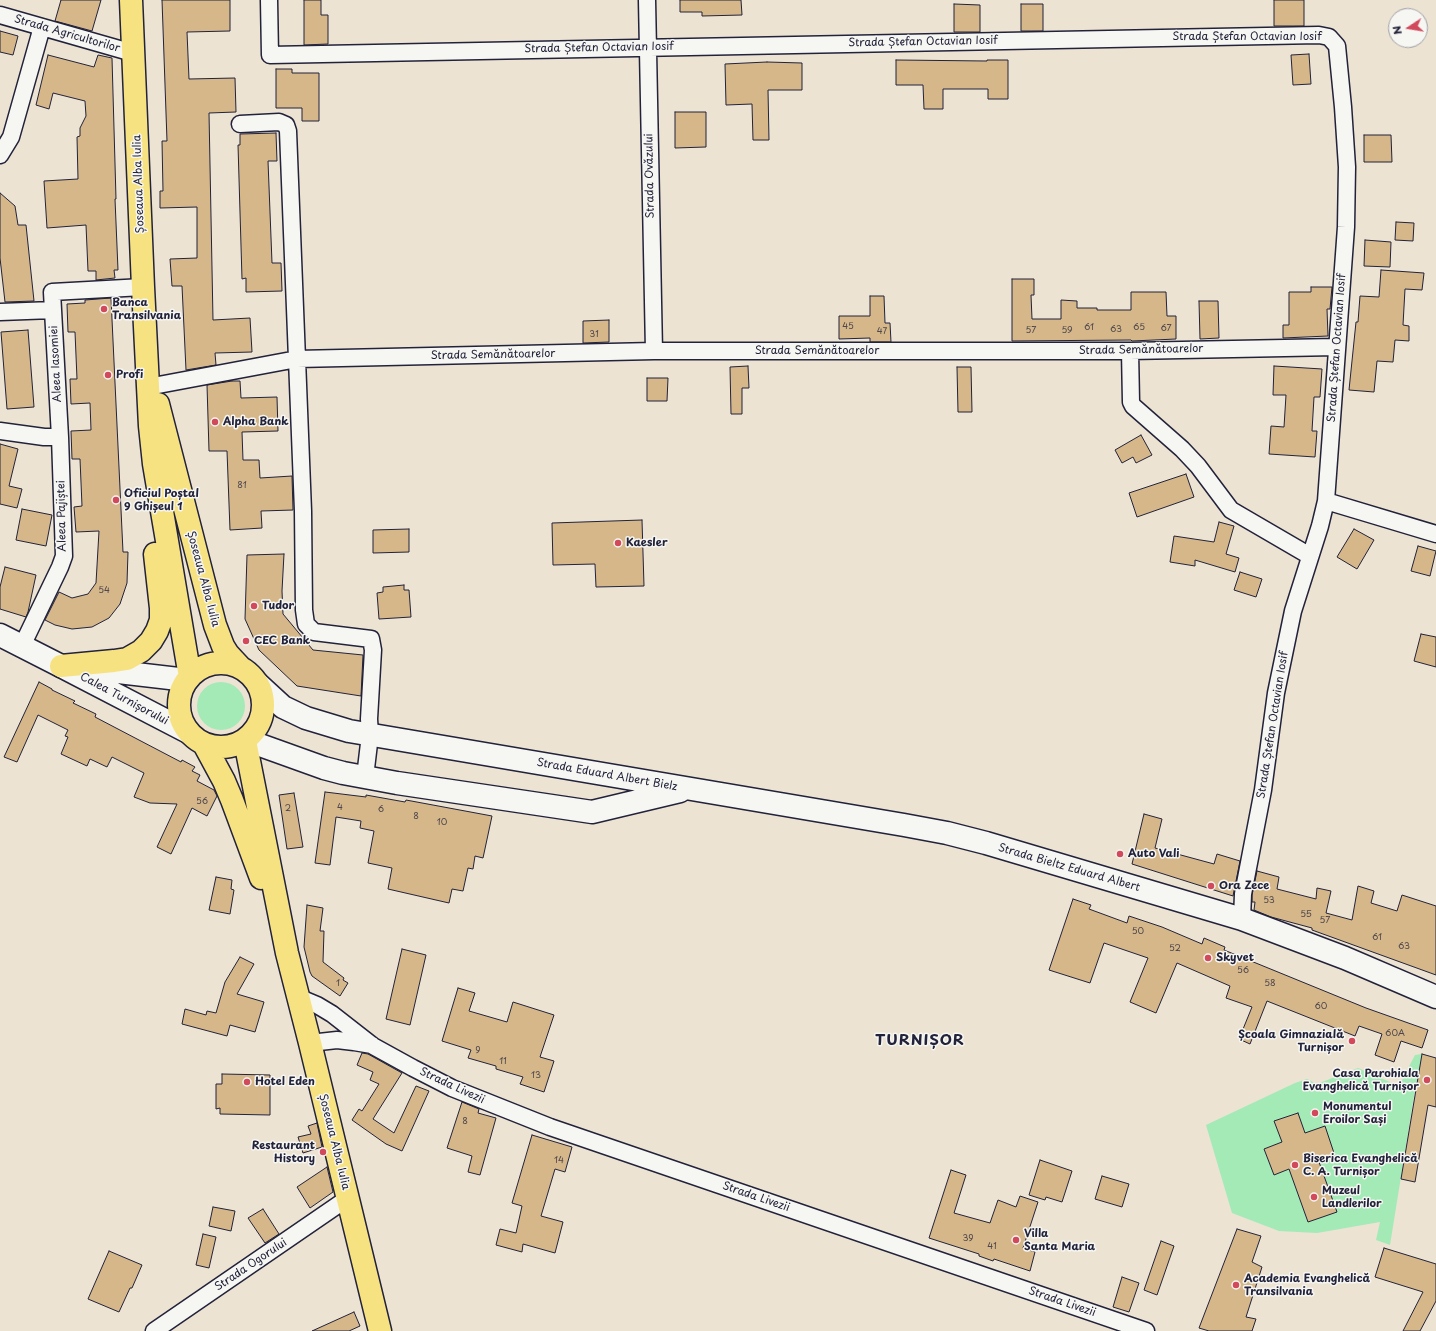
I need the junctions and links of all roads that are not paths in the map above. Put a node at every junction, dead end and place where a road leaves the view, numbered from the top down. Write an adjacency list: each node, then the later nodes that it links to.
1 (131, 0): 7 (main road, Șoseaua Alba Iulia)
2 (269, 0): 6 (street, Strada Ștefan Octavian Iosif)
3 (647, 0): 6 (street, Strada Ovăzului)
4 (0, 15): 5 (street, Strada Agricultorilor)
5 (42, 28): 7 (street, Strada Agricultorilor); 9 (street)
6 (648, 47): 13 (street, Strada Ștefan Octavian Iosif); 14 (street, Strada Ovăzului)
7 (133, 53): 10 (main road, Șoseaua Alba Iulia)
8 (240, 124): 16 (street)
9 (0, 155)
10 (143, 287): 11 (street, Aleea Iasomiei); 17 (main road, Șoseaua Alba Iulia)
11 (53, 310): 12 (street); 19 (street, Aleea Iasomiei)
12 (0, 312)
13 (1336, 347): 15 (street, Strada Semănătoarelor); 20 (street, Strada Ștefan Octavian Iosif)
14 (654, 351): 15 (street, Strada Semănătoarelor); 16 (street, Strada Semănătoarelor)
15 (1130, 351): 22 (street)
16 (297, 359): 17 (street, Strada Semănătoarelor); 29 (street)
17 (150, 377): 25 (main road); 26 (main road, Șoseaua Alba Iulia); 27 (main road, Șoseaua Alba Iulia)
18 (0, 431): 19 (street)
19 (60, 437): 24 (street, Aleea Pajiștei)
20 (1326, 501): 21 (street); 22 (street, Strada Ștefan Octavian Iosif)
21 (1436, 534)
22 (1310, 556): 34 (street, Strada Ștefan Octavian Iosif)
23 (0, 635): 24 (street, Calea Turnișorului)
24 (22, 646): 25 (street, Calea Turnișorului)
25 (61, 666): 27 (street, Calea Turnișorului); 30 (street, Calea Turnișorului)
26 (241, 668): 27 (main road, Șoseaua Alba Iulia); 28 (main road, Șoseaua Alba Iulia)
27 (188, 678): 30 (main road, Șoseaua Alba Iulia)
28 (258, 684): 29 (street, Strada Eduard Albert Bielz); 31 (main road)
29 (370, 735): 32 (street); 33 (street, Strada Eduard Albert Bielz)
30 (196, 738): 31 (main road); 35 (main road, Șoseaua Alba Iulia)
31 (245, 741): 32 (street, Strada Eduard Albert Bielz); 35 (main road, Șoseaua Alba Iulia)
32 (365, 777): 33 (street, Strada Eduard Albert Bielz)
33 (688, 789): 34 (street, Strada Bieltz Eduard Albert)
34 (1242, 919): 36 (street, Strada Bieltz Eduard Albert)
35 (287, 953): 37 (main road, Șoseaua Alba Iulia)
36 (1436, 996)
37 (298, 997): 38 (main road, Șoseaua Alba Iulia); 39 (street, Strada Livezii)
38 (310, 1043): 39 (street, Strada Livezii); 40 (main road, Șoseaua Alba Iulia)
39 (373, 1046): 43 (street, Strada Livezii)
40 (348, 1198): 41 (street, Strada Ogorului); 42 (main road, Șoseaua Alba Iulia)
41 (154, 1331)
42 (380, 1331)
43 (1146, 1331)

